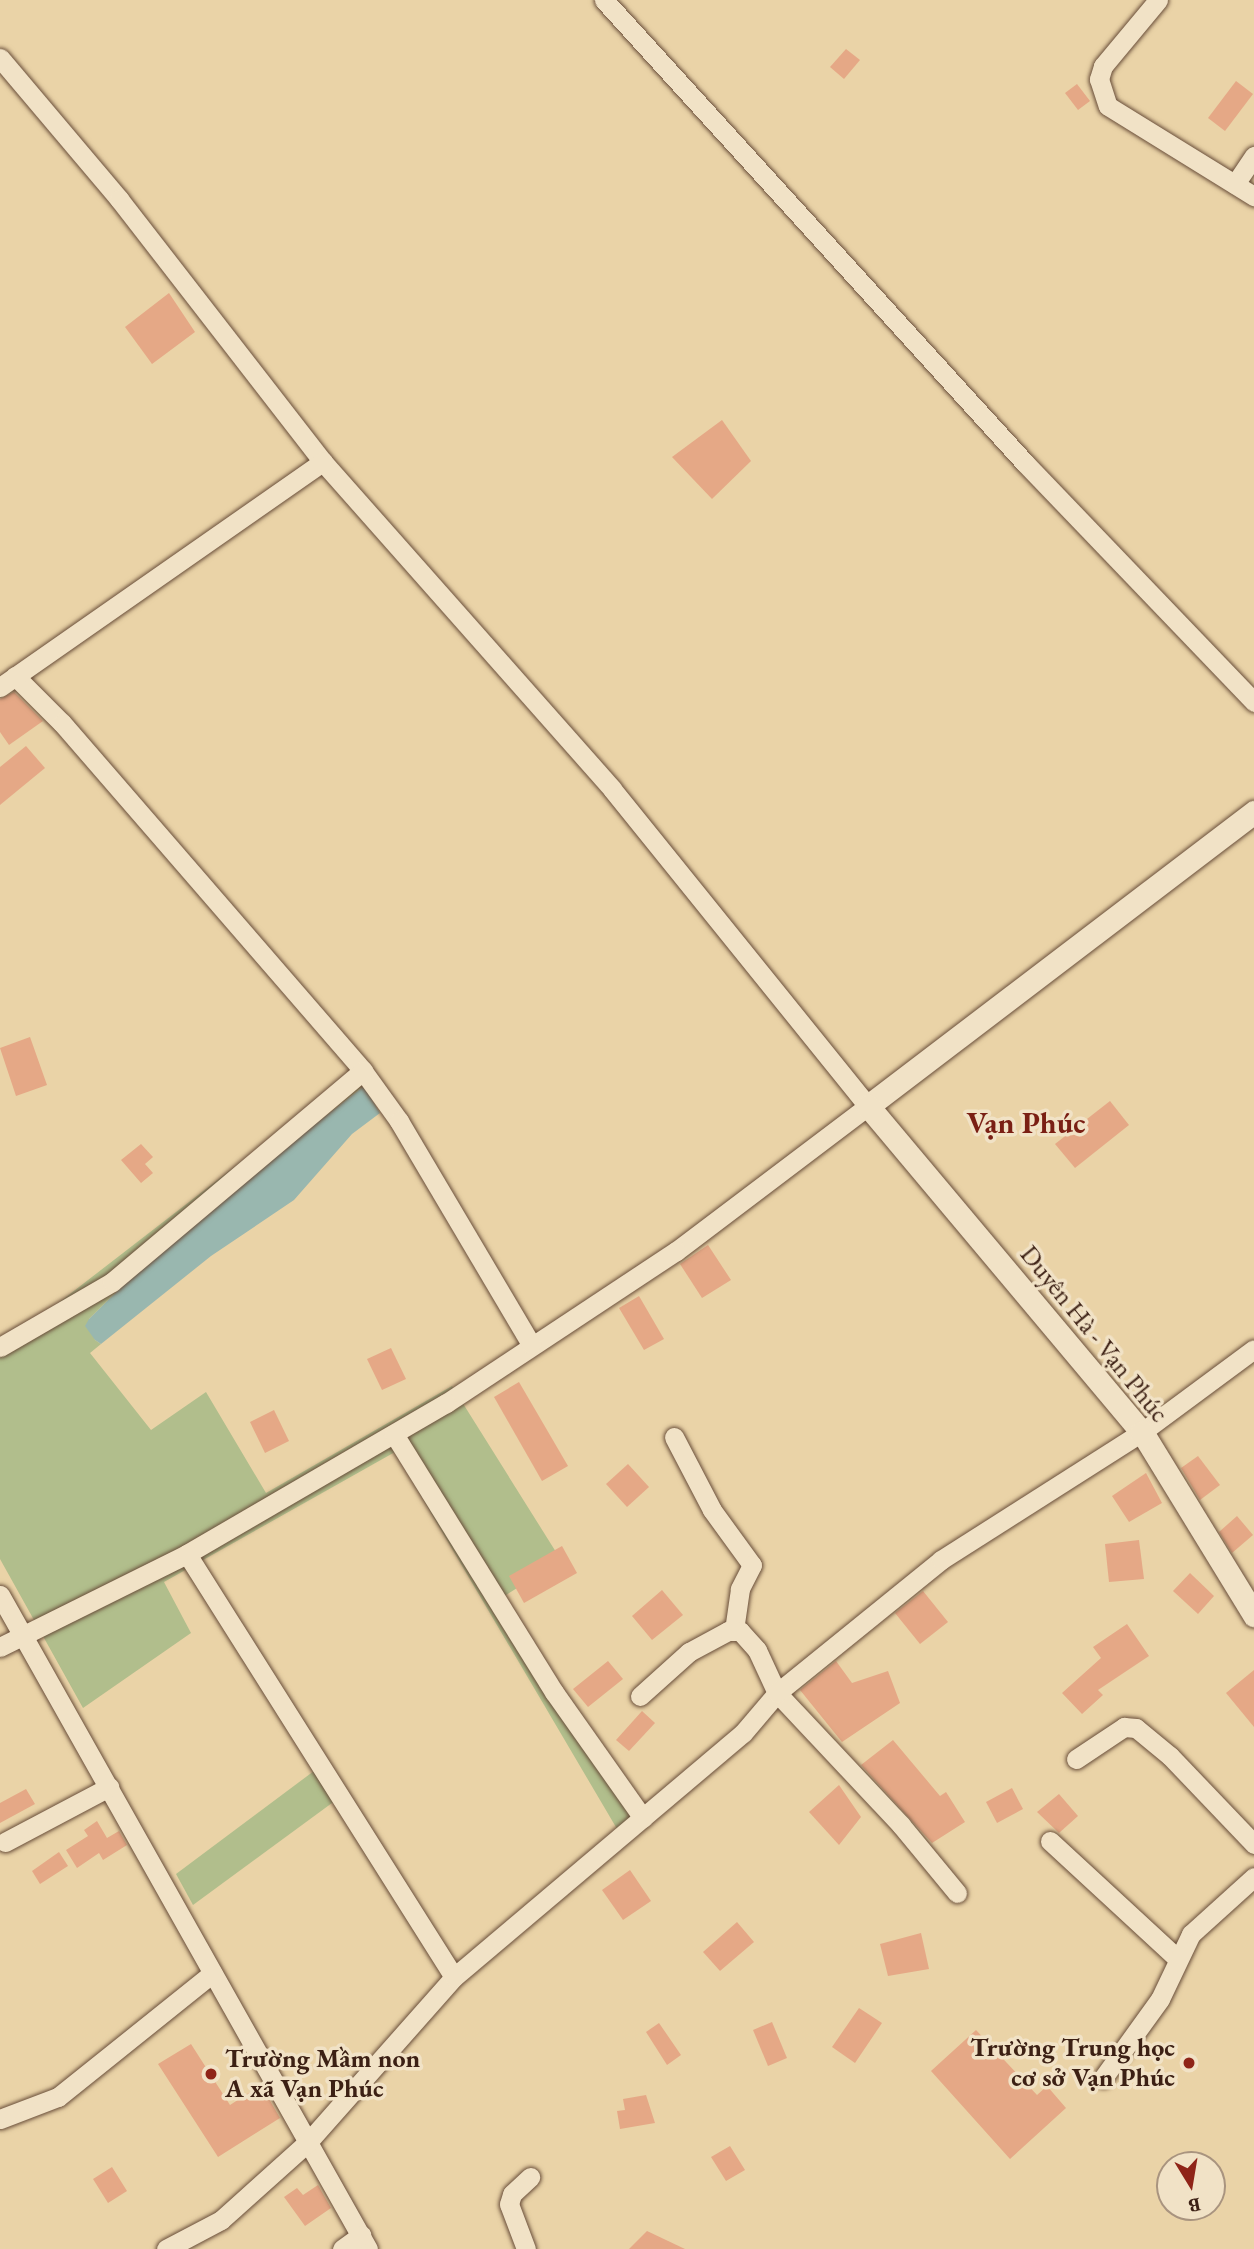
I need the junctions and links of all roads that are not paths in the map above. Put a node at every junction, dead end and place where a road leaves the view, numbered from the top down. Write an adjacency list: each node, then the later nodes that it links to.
1 (604, 0): 9 (street)
2 (1158, 0): 5 (street)
3 (0, 58): 7 (street)
4 (1254, 156): 5 (street)
5 (1235, 184): 6 (street)
6 (1254, 196)
7 (323, 462): 8 (street); 12 (street)
8 (8, 681): 11 (street)
9 (1254, 702)
10 (1254, 812): 12 (street)
11 (363, 1071): 13 (street); 14 (street)
12 (868, 1106): 13 (street); 16 (street, Duyên Hà - Vạn Phúc)
13 (531, 1344): 17 (street)
14 (0, 1347)
15 (1254, 1349): 16 (street)
16 (1142, 1432): 21 (street, Duyên Hà - Vạn Phúc); 25 (street)
17 (394, 1434): 19 (street); 29 (street)
18 (674, 1437): 22 (street)
19 (187, 1554): 23 (street); 37 (street)
20 (0, 1595): 23 (street)
21 (1254, 1615)
22 (734, 1630): 25 (street); 26 (street)
23 (22, 1633): 24 (street); 28 (street)
24 (0, 1647)
25 (777, 1693): 29 (street); 34 (street)
26 (640, 1696)
27 (1076, 1759): 32 (street)
28 (109, 1787): 31 (street); 36 (street)
29 (643, 1818): 37 (street)
30 (1050, 1841): 35 (street)
31 (5, 1842)
32 (1254, 1844)
33 (1254, 1877): 35 (street)
34 (957, 1893)
35 (1178, 1959): 38 (street)
36 (213, 1973): 39 (street); 40 (street)
37 (454, 1977): 40 (street)
38 (1103, 2078)
39 (0, 2119)
40 (308, 2142): 42 (street); 43 (street)
41 (530, 2178): 45 (street)
42 (365, 2242): 44 (street)
43 (166, 2249)
44 (342, 2249)
45 (526, 2249)

